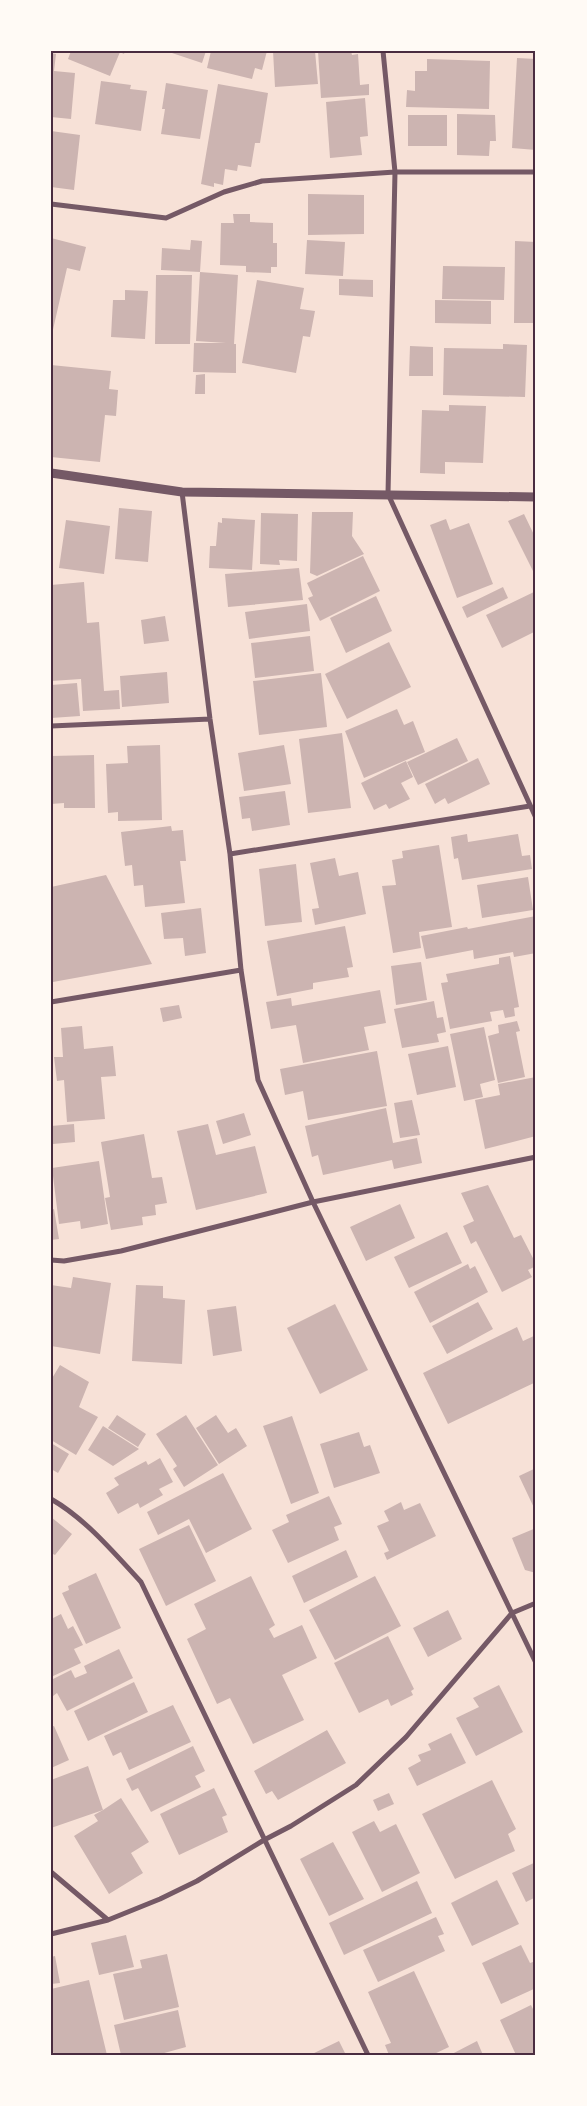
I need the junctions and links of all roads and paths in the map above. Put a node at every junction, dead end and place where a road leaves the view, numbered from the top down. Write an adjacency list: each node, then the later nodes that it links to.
1 (383, 51): 2 (street)
2 (395, 172): 3 (street); 4 (street); 7 (street)
3 (536, 172)
4 (51, 204)
5 (51, 473): 6 (street)
6 (182, 492): 7 (street); 9 (street)
7 (388, 494): 8 (street); 11 (street)
8 (536, 498)
9 (210, 719): 10 (street); 13 (street)
10 (51, 726)
11 (530, 806): 12 (street); 13 (street)
12 (536, 818)
13 (230, 854): 14 (street)
14 (241, 970): 15 (street); 17 (street)
15 (51, 1002)
16 (536, 1156): 17 (street)
17 (313, 1202): 18 (street); 21 (street)
18 (51, 1260)
19 (51, 1499): 23 (street)
20 (536, 1603): 21 (street)
21 (512, 1613): 22 (street); 23 (street)
22 (536, 1663)
23 (264, 1840): 25 (street); 27 (street)
24 (51, 1872): 25 (street)
25 (108, 1920): 26 (street)
26 (51, 1934)
27 (368, 2055)

